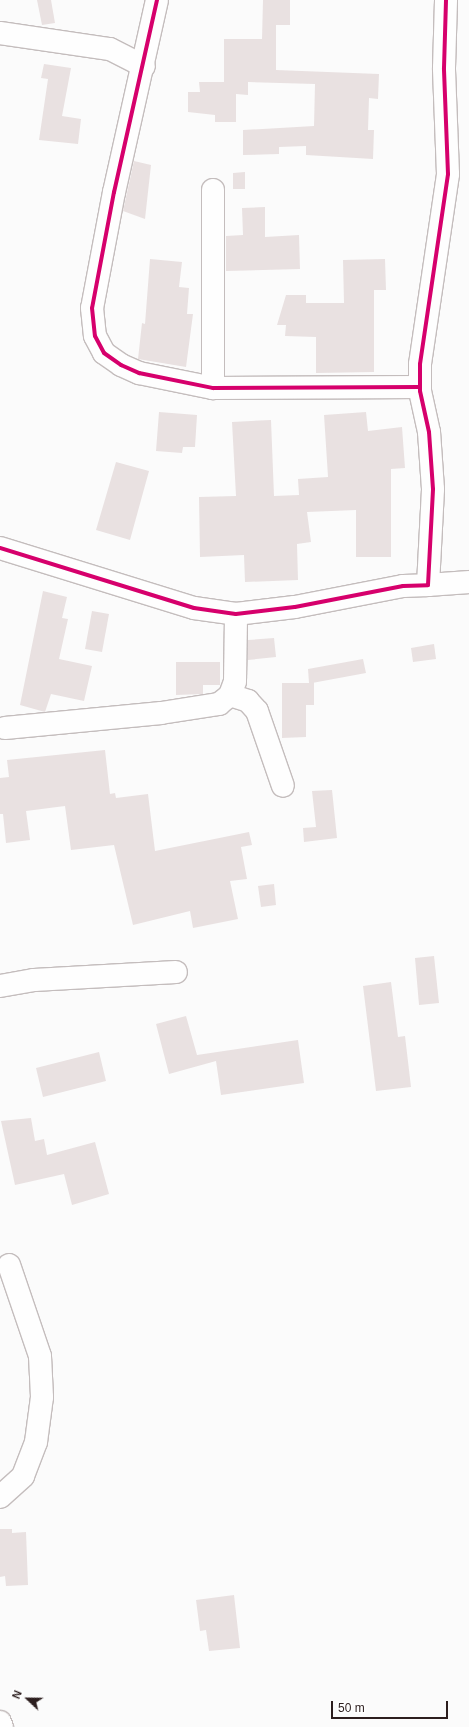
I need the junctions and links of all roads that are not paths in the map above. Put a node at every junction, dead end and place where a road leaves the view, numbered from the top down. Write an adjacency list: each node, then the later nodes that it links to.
1 (157, 0): 4 (street)
2 (446, 0): 6 (street)
3 (0, 33): 4 (street)
4 (144, 66): 7 (street)
5 (213, 190): 7 (street)
6 (420, 386): 7 (street); 10 (street)
7 (213, 388)
8 (0, 548): 11 (street)
9 (469, 582): 10 (street)
10 (428, 585): 11 (street)
11 (236, 614): 12 (street)
12 (230, 695): 13 (street); 14 (street)
13 (6, 728)
14 (283, 786)
15 (176, 972): 16 (street)
16 (0, 986)
17 (10, 1265): 18 (street)
18 (0, 1497)
19 (0, 1722): 20 (street)
20 (2, 1727)

